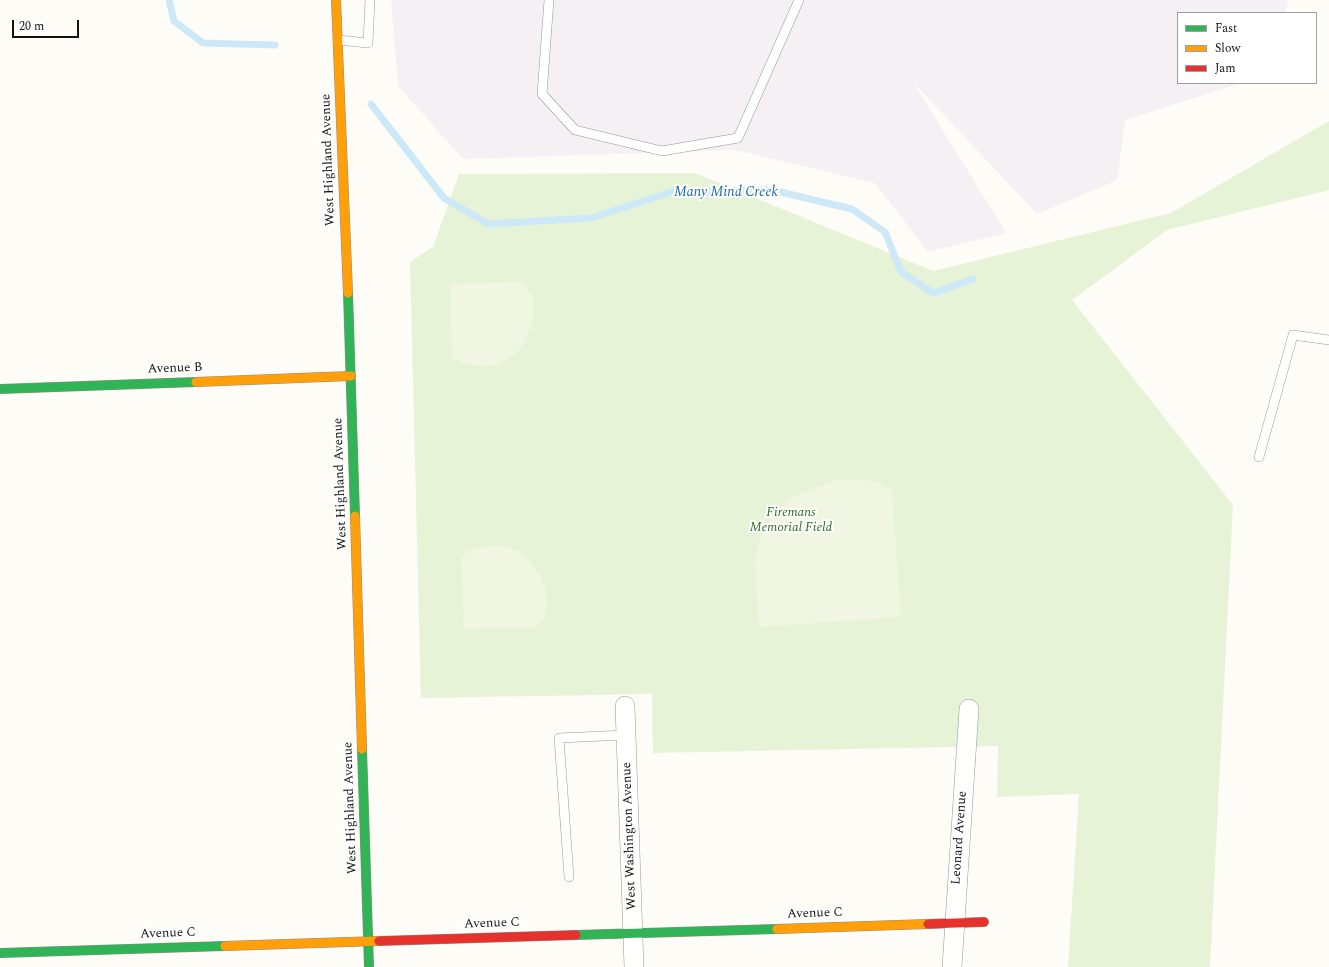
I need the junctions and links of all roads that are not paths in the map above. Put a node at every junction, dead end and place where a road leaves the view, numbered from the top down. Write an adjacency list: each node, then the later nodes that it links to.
1 (336, 0): 5 (street, West Highland Avenue)
2 (370, 0): 5 (lane)
3 (550, 0): 4 (lane)
4 (799, 0)
5 (338, 40): 7 (street, West Highland Avenue)
6 (1329, 340): 9 (lane)
7 (351, 376): 8 (street, Avenue B); 17 (street, West Highland Avenue)
8 (0, 389)
9 (1259, 457)
10 (625, 706): 12 (street, West Washington Avenue)
11 (969, 709): 14 (street, Leonard Avenue)
12 (626, 735): 13 (lane); 16 (street, West Washington Avenue)
13 (569, 877)
14 (955, 922): 15 (street, Avenue C); 16 (street, Avenue C); 21 (street, Leonard Avenue)
15 (984, 922)
16 (633, 933): 17 (street, Avenue C); 20 (street, West Washington Avenue)
17 (368, 941): 18 (street, Avenue C); 19 (street, West Highland Avenue)
18 (0, 953)
19 (369, 967)
20 (634, 967)
21 (952, 967)

